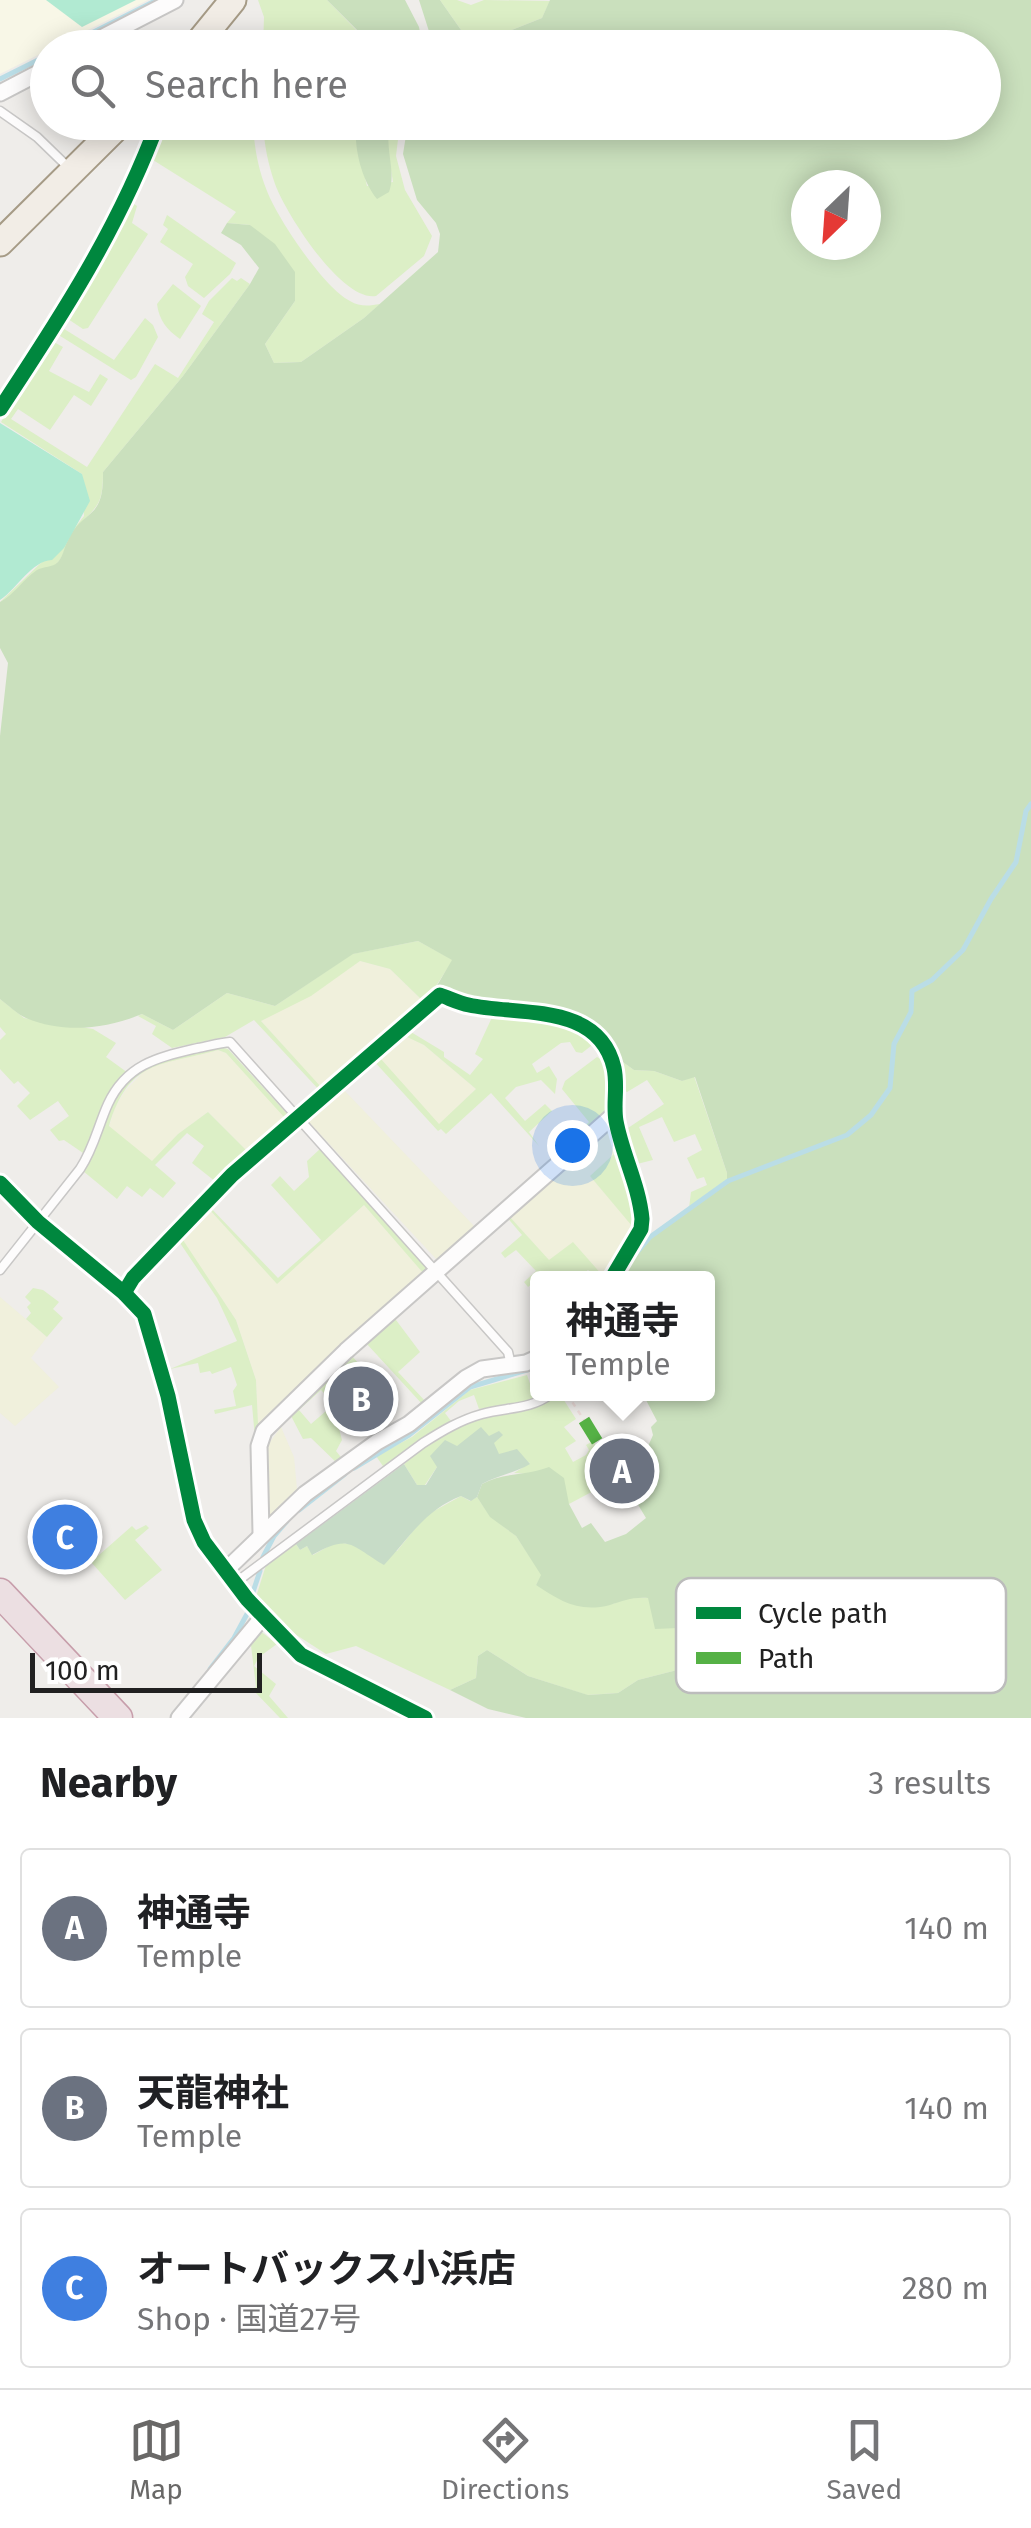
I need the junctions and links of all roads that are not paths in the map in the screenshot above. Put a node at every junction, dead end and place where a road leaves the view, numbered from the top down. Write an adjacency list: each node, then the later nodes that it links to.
1 (175, 0): 3 (street)
2 (233, 0): 4 (main road)
3 (117, 30)
4 (209, 30)
5 (30, 78): 6 (street)
6 (0, 94)
7 (0, 111): 8 (lane)
8 (30, 132)
9 (40, 140): 12 (lane)
10 (104, 140): 12 (main road)
11 (150, 140): 14 (street)
12 (72, 172): 13 (main road)
13 (0, 243)
14 (0, 409)
15 (615, 1114): 16 (street); 20 (street); 21 (street)
16 (299, 1118): 18 (lane); 21 (lane); 22 (street)
17 (0, 1184): 18 (street)
18 (38, 1222): 19 (lane); 22 (street)
19 (0, 1270)
20 (616, 1271)
21 (438, 1272): 24 (lane); 26 (street)
22 (124, 1293): 27 (street)
23 (530, 1360): 24 (street)
24 (511, 1365): 26 (street)
25 (540, 1401): 27 (lane)
26 (262, 1533): 27 (street)
27 (230, 1577): 29 (street)
28 (0, 1593): 30 (highway)
29 (262, 1618): 31 (street); 32 (street)
30 (118, 1718)
31 (179, 1718)
32 (425, 1718)

